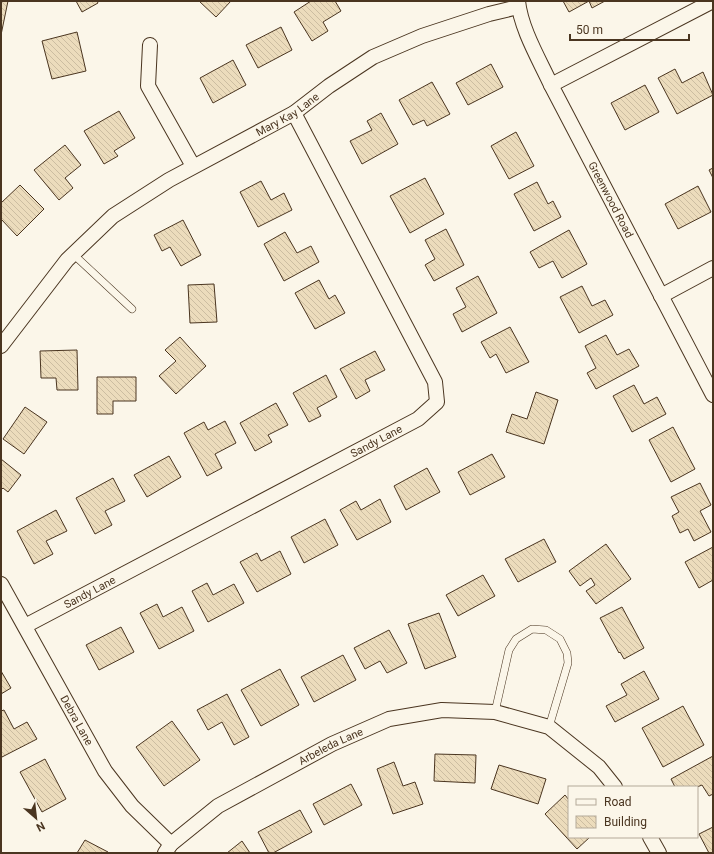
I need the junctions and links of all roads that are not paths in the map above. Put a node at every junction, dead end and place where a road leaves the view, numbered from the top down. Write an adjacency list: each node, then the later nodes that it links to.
1 (713, 1): 4 (street)
2 (518, 4): 4 (street, Greenwood Road); 5 (street, Mary Kay Lane)
3 (150, 45): 6 (street)
4 (551, 85): 9 (street, Greenwood Road)
5 (294, 113): 6 (street, Mary Kay Lane); 14 (street, Sandy Lane)
6 (193, 166): 7 (street, Mary Kay Lane)
7 (73, 254): 10 (lane); 11 (street, Mary Kay Lane)
8 (713, 268): 9 (street)
9 (661, 296): 12 (street, Greenwood Road)
10 (132, 309)
11 (1, 346)
12 (713, 395)
13 (1, 584): 14 (street, Debra Lane)
14 (25, 626): 19 (street, Debra Lane)
15 (495, 712): 16 (street, Arbeleda Lane); 16 (lane); 19 (street, Arbeleda Lane)
16 (548, 727): 17 (street)
17 (614, 786)
18 (651, 838): 20 (street)
19 (168, 849)
20 (659, 853)

